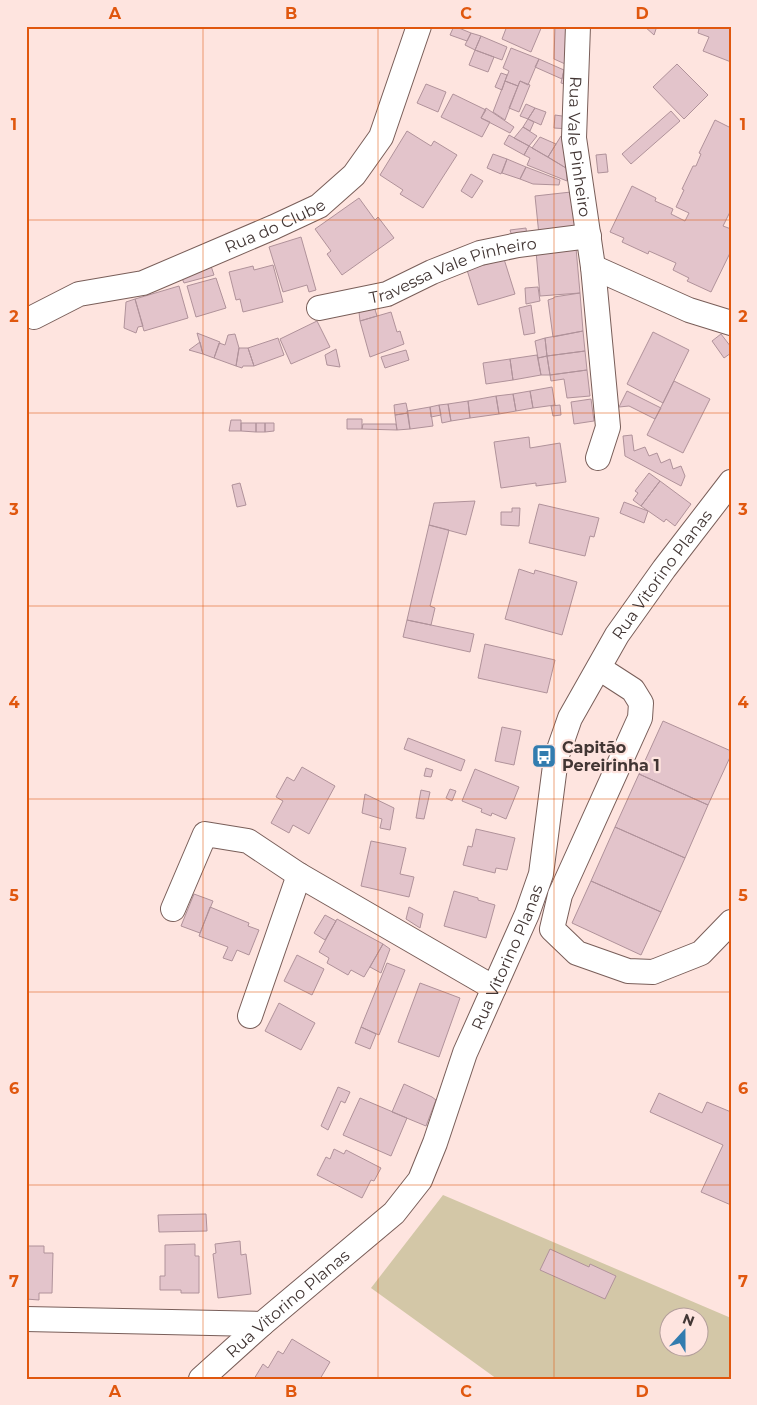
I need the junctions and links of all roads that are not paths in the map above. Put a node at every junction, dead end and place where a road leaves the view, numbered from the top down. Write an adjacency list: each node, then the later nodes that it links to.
1 (419, 26): 6 (street, Rua do Clube)
2 (578, 26): 3 (street, Rua Vale Pinheiro)
3 (588, 236): 4 (street, Rua Vale Pinheiro); 5 (street, Travessa Vale Pinheiro)
4 (593, 267): 7 (street); 8 (street, Rua Vale Pinheiro)
5 (319, 308)
6 (34, 317)
7 (726, 318)
8 (598, 458)
9 (731, 482): 10 (street, Rua Vitorino Planas)
10 (599, 668): 13 (street); 14 (street, Rua Vitorino Planas)
11 (299, 875): 12 (street); 14 (street); 15 (street)
12 (174, 909)
13 (731, 922)
14 (494, 988): 17 (street, Rua Vitorino Planas)
15 (250, 1016)
16 (26, 1319): 17 (street)
17 (262, 1324): 18 (street, Rua Vitorino Planas)
18 (201, 1379)

